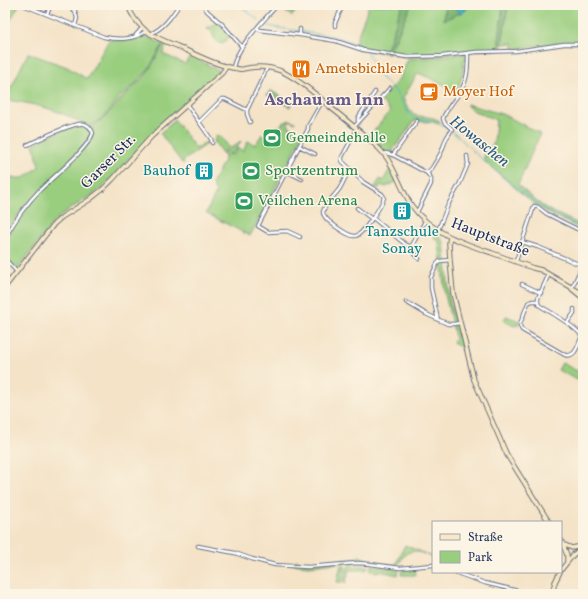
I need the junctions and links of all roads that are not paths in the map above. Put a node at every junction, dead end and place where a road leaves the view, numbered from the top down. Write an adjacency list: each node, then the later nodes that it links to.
1 (23, 5): 11 (street)
2 (51, 5): 11 (street)
3 (66, 5): 12 (street)
4 (128, 5): 14 (main road, Hauptstraße)
5 (179, 5): 16 (street)
6 (204, 5): 23 (street)
7 (268, 5): 10 (street)
8 (277, 5): 10 (street)
9 (343, 5): 13 (street)
10 (274, 9): 15 (street)
11 (47, 14): 12 (street)
12 (75, 26): 20 (street)
13 (335, 26)
14 (142, 28): 18 (main road, Hauptstraße); 20 (street)
15 (257, 28): 19 (street); 23 (street)
16 (160, 29): 18 (street); 21 (street)
17 (300, 29): 19 (street)
18 (148, 32): 20 (street); 21 (main road, Hauptstraße)
19 (300, 34): 24 (street)
20 (135, 36)
21 (158, 38): 25 (main road, Hauptstraße)
22 (583, 44): 24 (street)
23 (242, 47): 27 (street)
24 (468, 53): 47 (street)
25 (223, 66): 27 (main road, Hauptstraße); 31 (main road, Garser Str.)
26 (268, 67): 27 (main road, Hauptstraße); 30 (main road, Hauptstraße); 32 (street)
27 (234, 68)
28 (390, 88): 33 (street)
29 (375, 92): 33 (street)
30 (323, 100): 37 (main road, Hauptstraße); 40 (street)
31 (186, 105): 35 (street); 69 (main road, Garser Str.)
32 (247, 110): 35 (street); 36 (street)
33 (358, 121): 37 (street)
34 (417, 121): 43 (street)
35 (199, 122): 38 (street)
36 (250, 122)
37 (356, 128): 42 (main road, Hauptstraße); 45 (street)
38 (212, 143)
39 (27, 145): 59 (street)
40 (299, 146): 41 (street); 46 (street)
41 (315, 154)
42 (384, 154): 43 (street); 52 (main road, Hauptstraße)
43 (393, 155): 47 (street)
44 (467, 156): 55 (street)
45 (350, 170): 53 (street); 53 (street)
46 (286, 171): 48 (street); 49 (street)
47 (427, 173): 52 (street)
48 (302, 179)
49 (274, 195): 50 (street); 57 (street)
50 (290, 204)
51 (357, 208): 53 (street)
52 (417, 212): 54 (main road, Hauptstraße)
53 (372, 219): 62 (street)
54 (425, 221): 55 (main road, Hauptstraße); 62 (street)
55 (438, 230): 58 (main road, Hauptstraße)
56 (583, 232): 61 (street)
57 (300, 237)
58 (450, 237): 60 (main road, Hauptstraße); 63 (main road)
59 (5, 238)
60 (454, 239): 63 (main road); 67 (main road, Hauptstraße)
61 (522, 242): 67 (street); 68 (street)
62 (411, 247): 65 (street)
63 (449, 249): 66 (main road)
64 (5, 259): 69 (street)
65 (419, 259)
66 (450, 260): 80 (street); 81 (main road)
67 (516, 261): 70 (main road, Hauptstraße)
68 (583, 265): 73 (street)
69 (17, 272): 72 (main road, Garser Str.)
70 (549, 274): 73 (main road, Hauptstraße); 74 (street)
71 (522, 284): 74 (street)
72 (5, 287)
73 (572, 288): 75 (main road, Hauptstraße); 76 (main road, Hauptstraße)
74 (541, 293): 77 (street)
75 (583, 294)
76 (583, 298)
77 (537, 301): 82 (street); 83 (street)
78 (406, 302): 80 (street)
79 (574, 309): 82 (street)
80 (438, 320): 81 (street)
81 (460, 323): 84 (main road)
82 (567, 323): 83 (street)
83 (582, 336)
84 (548, 521)
85 (563, 543): 87 (main road); 88 (main road); 89 (main road)
86 (198, 546): 90 (street)
87 (583, 547): 88 (main road)
88 (573, 555): 89 (main road)
89 (567, 562): 91 (main road)
90 (432, 566)
91 (562, 568)
92 (457, 573): 94 (street)
93 (559, 573): 97 (main road)
94 (506, 588): 95 (street); 96 (street)
95 (504, 594)
96 (531, 594)
97 (552, 594)

